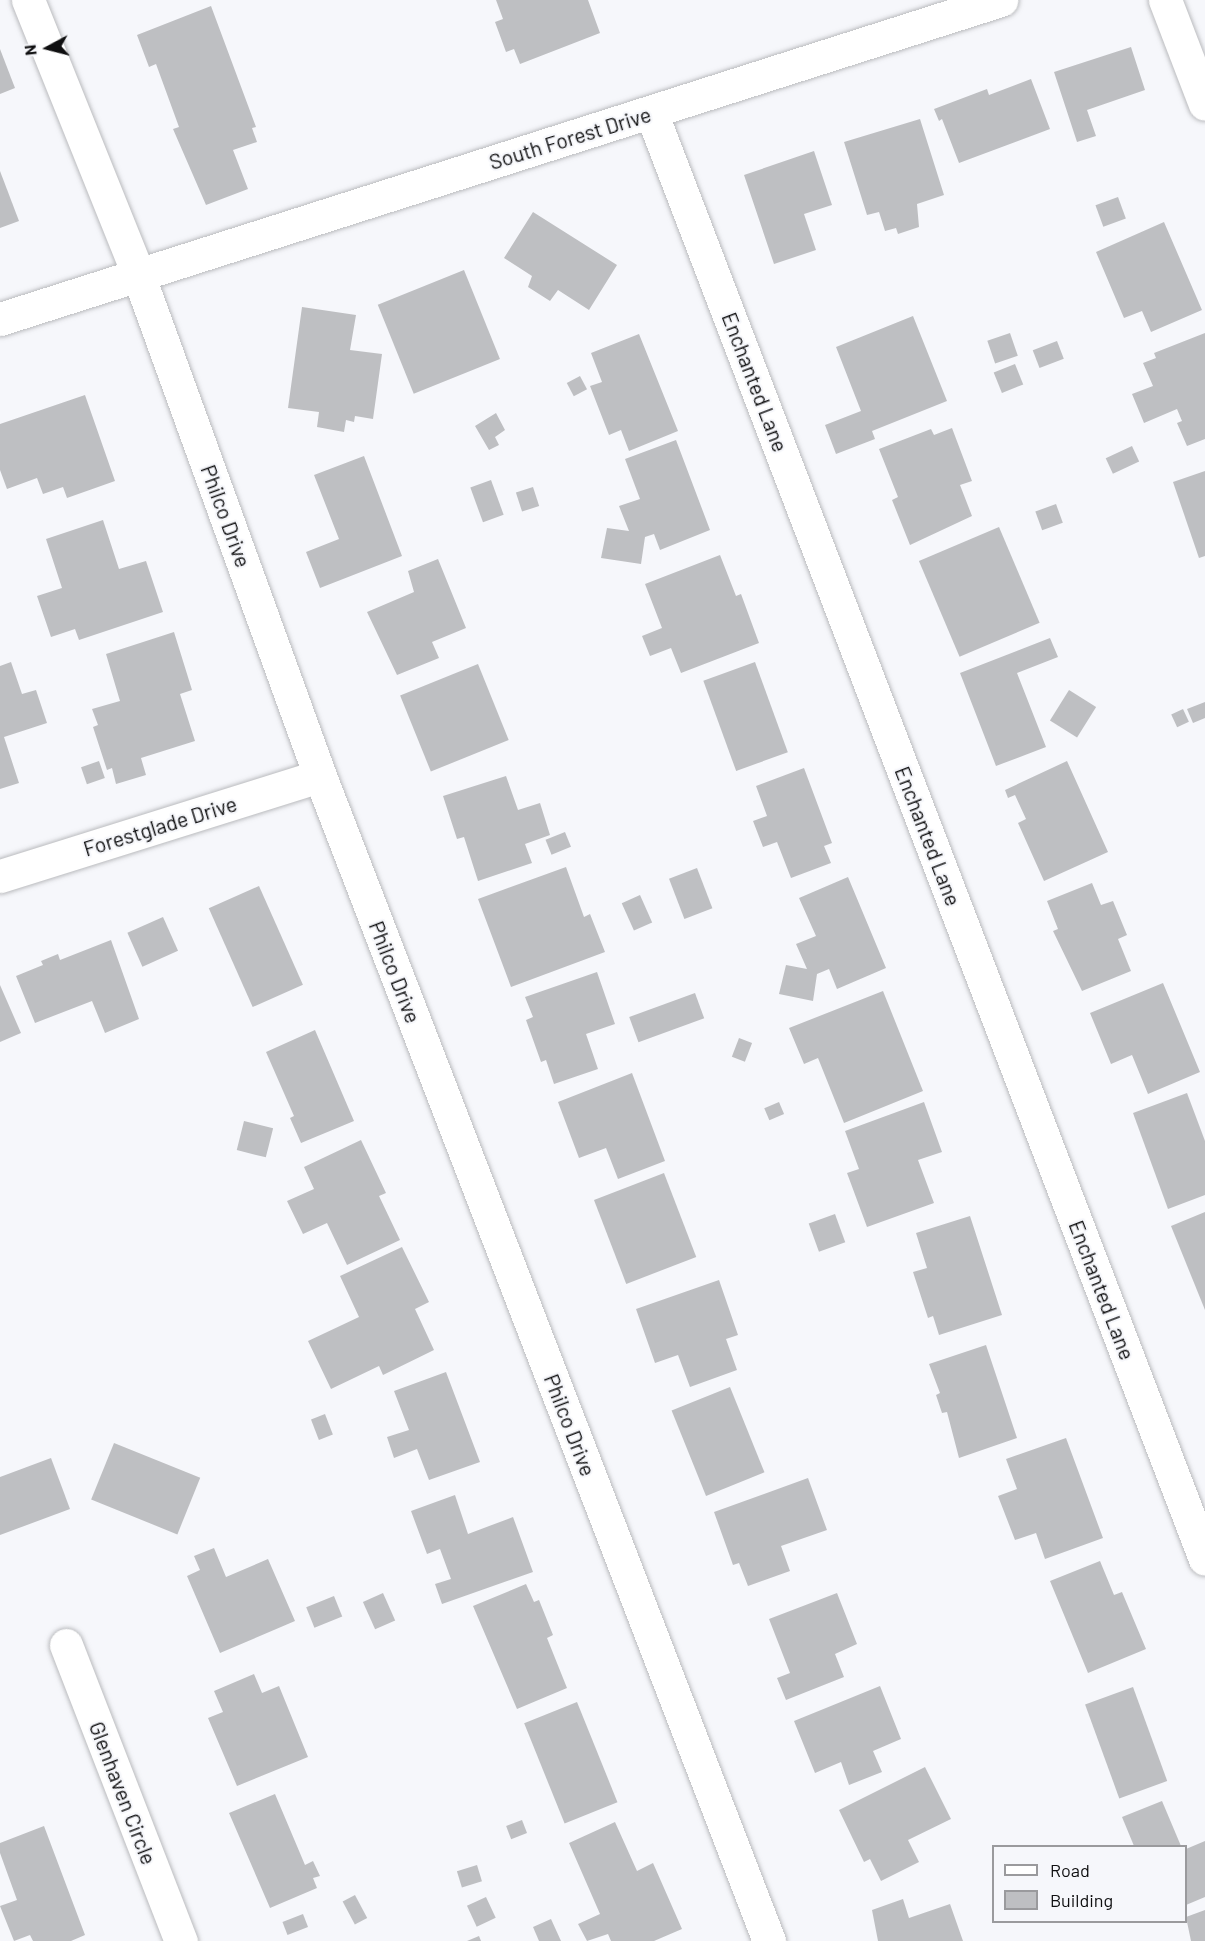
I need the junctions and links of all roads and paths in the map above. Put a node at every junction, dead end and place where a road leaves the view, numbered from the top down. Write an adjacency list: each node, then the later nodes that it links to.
1 (27, 0): 6 (street, Philco Drive)
2 (1001, 0): 5 (street, South Forest Drive)
3 (1165, 0): 4 (street)
4 (1205, 104)
5 (651, 112): 6 (street, South Forest Drive); 10 (street, Enchanted Lane)
6 (138, 274): 7 (street, South Forest Drive); 8 (street, Philco Drive)
7 (0, 319)
8 (320, 776): 9 (street, Forestglade Drive); 13 (street, Philco Drive)
9 (0, 876)
10 (1205, 1559)
11 (66, 1645): 12 (street, Glenhaven Circle)
12 (181, 1941)
13 (769, 1941)

